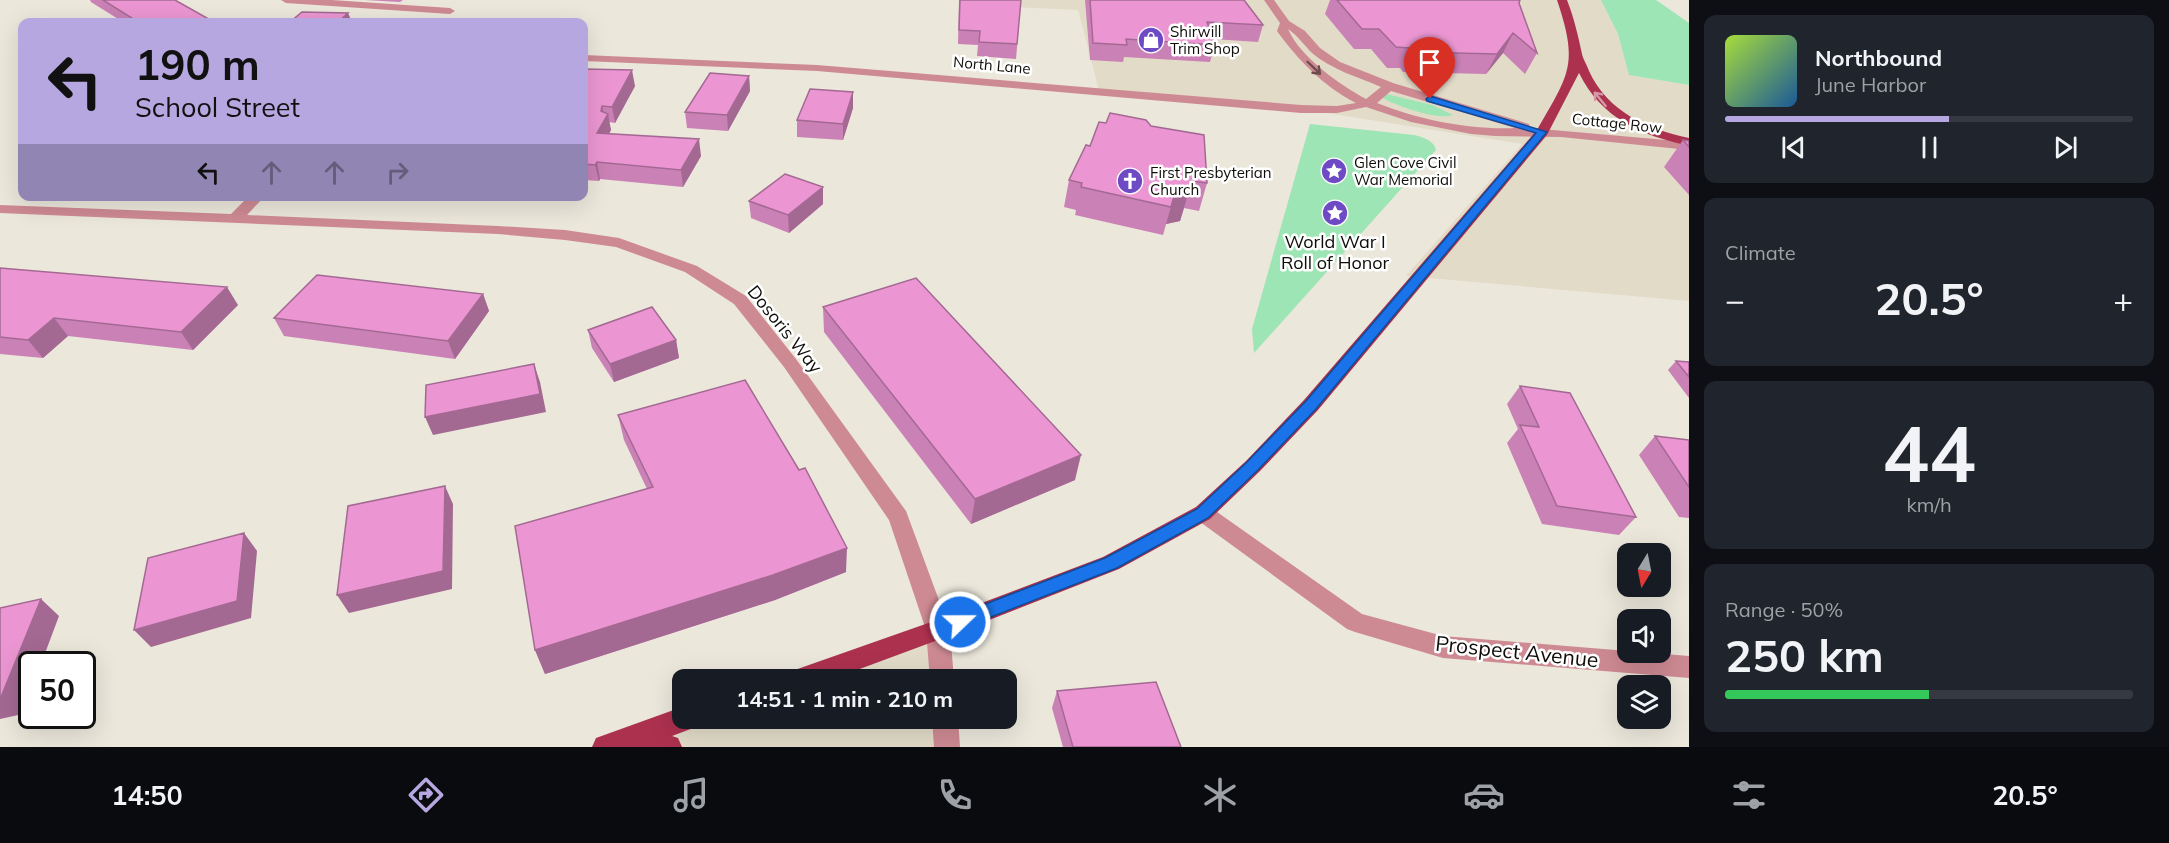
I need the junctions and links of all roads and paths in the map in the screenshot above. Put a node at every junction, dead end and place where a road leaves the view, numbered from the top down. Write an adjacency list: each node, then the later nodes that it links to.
1 (286, 0): 4 (street)
2 (1269, 0): 5 (street)
3 (1562, 0): 6 (main road)
4 (443, 18)
5 (1285, 23): 8 (street); 9 (street, one-way to 9)
6 (1577, 57): 10 (main road); 11 (main road, one-way to 6)
7 (588, 58): 9 (street, North Lane)
8 (1389, 86): 9 (street); 10 (street)
9 (1368, 104): 10 (street)
10 (1542, 132): 11 (street, Cottage Row); 15 (main road)
11 (1689, 144)
12 (253, 201): 14 (street)
13 (0, 209): 14 (street, Dosoris Way)
14 (236, 218): 16 (street, Dosoris Way)
15 (1203, 513): 16 (main road); 17 (street, Prospect Avenue)
16 (938, 630): 18 (main road); 19 (street, Dosoris Way)
17 (1689, 667)
18 (829, 669)
19 (941, 669)
20 (672, 723): 22 (main road)
21 (946, 729): 24 (street)
22 (613, 744): 23 (main road)
23 (669, 747)
24 (947, 747)

